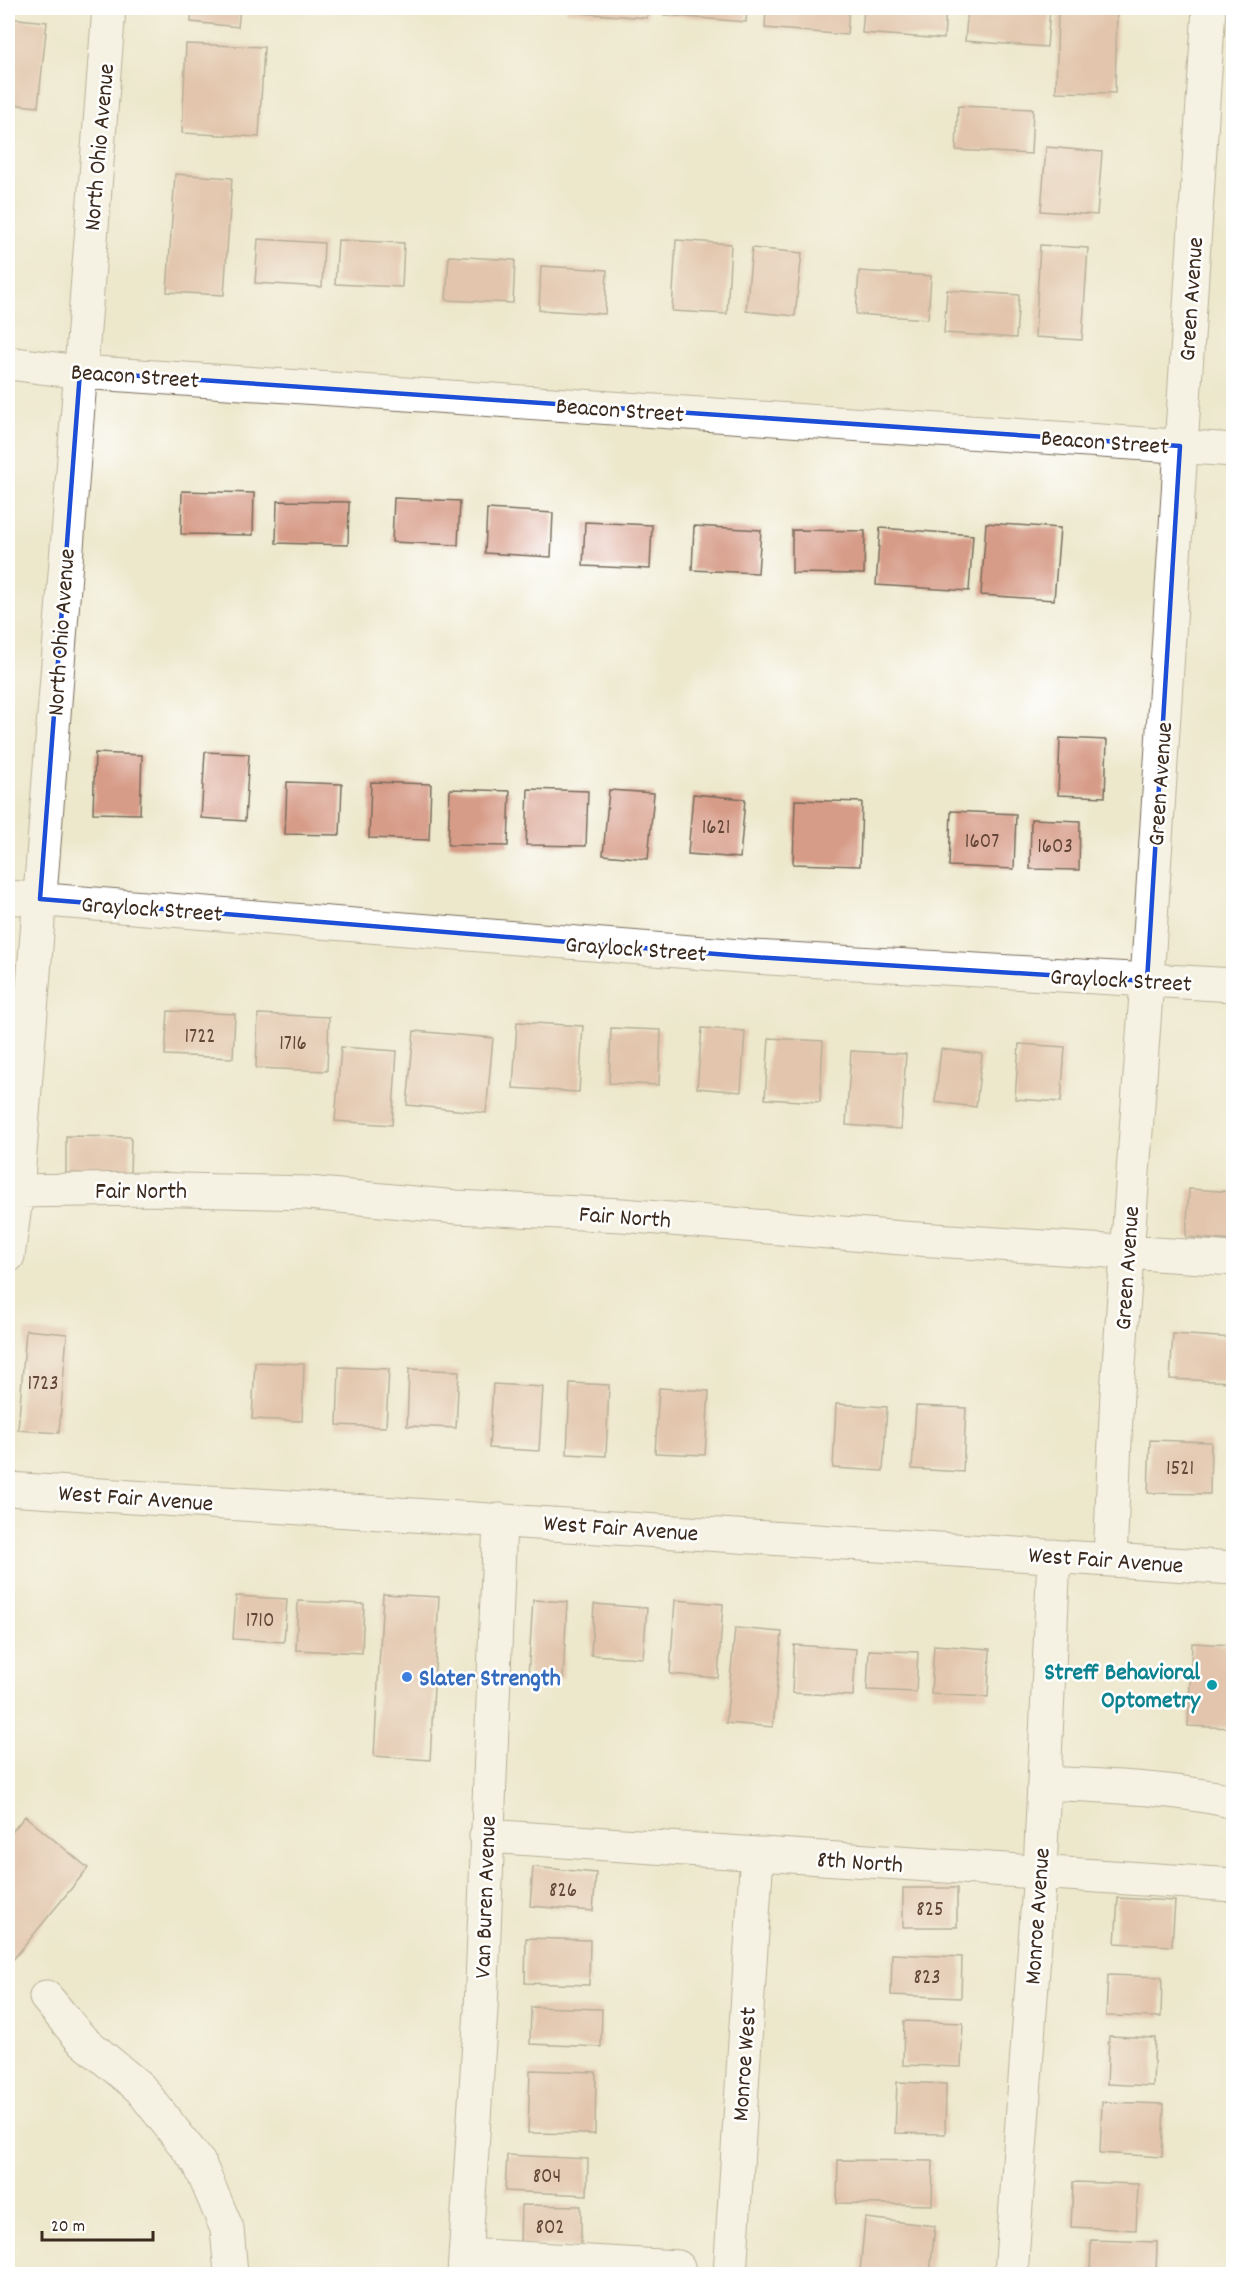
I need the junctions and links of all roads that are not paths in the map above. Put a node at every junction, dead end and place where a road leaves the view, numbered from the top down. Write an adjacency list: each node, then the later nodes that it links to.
1 (109, 8): 4 (street, North Ohio Avenue)
2 (1209, 8): 5 (street, Green Avenue)
3 (8, 363): 4 (street, Beacon Street)
4 (80, 372): 5 (street, Beacon Street); 8 (street, North Ohio Avenue)
5 (1180, 446): 6 (street, Beacon Street); 9 (street, Green Avenue)
6 (1233, 450)
7 (8, 897): 8 (street, Graylock Street)
8 (40, 900): 9 (street, Graylock Street); 11 (street, North Ohio Avenue)
9 (1147, 981): 10 (street, Graylock Street); 13 (street, Green Avenue)
10 (1233, 986)
11 (17, 1191): 12 (street, North Ohio Avenue); 13 (street, Fair North)
12 (8, 1241)
13 (1127, 1251): 14 (street, Fair North); 18 (street, Green Avenue)
14 (1233, 1259)
15 (8, 1489): 16 (street, West Fair Avenue)
16 (500, 1520): 17 (street, West Fair Avenue); 22 (street, Van Buren Avenue)
17 (1054, 1556): 18 (street, West Fair Avenue); 20 (street, Monroe Avenue)
18 (1110, 1560): 19 (street, West Fair Avenue)
19 (1233, 1568)
20 (1044, 1783): 21 (street); 24 (street, Monroe Avenue)
21 (1233, 1804)
22 (486, 1836): 23 (street, 8th North); 27 (street, Van Buren Avenue)
23 (757, 1854): 24 (street, 8th North); 30 (street, Monroe West)
24 (1040, 1872): 25 (street, 8th North); 31 (street, Monroe Avenue)
25 (1233, 1885)
26 (46, 1997): 29 (street)
27 (465, 2265): 28 (street)
28 (678, 2267)
29 (231, 2274)
30 (730, 2274)
31 (1011, 2274)

